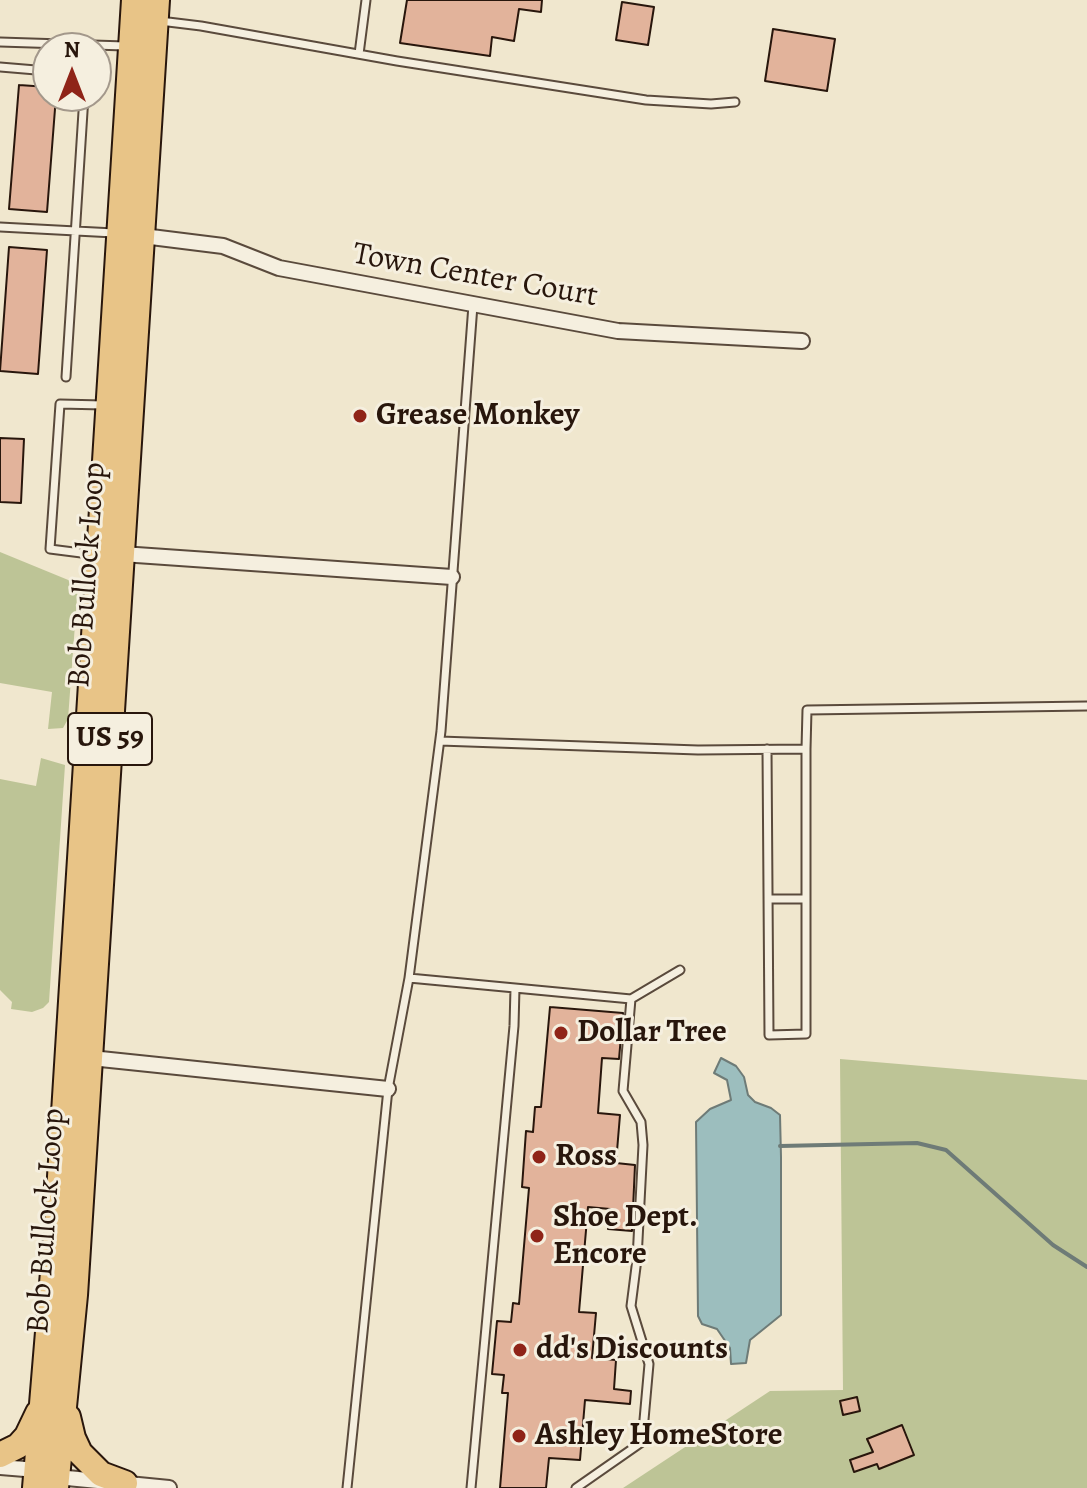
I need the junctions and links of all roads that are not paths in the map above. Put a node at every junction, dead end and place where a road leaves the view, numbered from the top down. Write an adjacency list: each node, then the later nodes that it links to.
1 (134, 0): 5 (highway, Bob Bullock Loop / US 59)
2 (366, 0): 6 (lane)
3 (153, 7): 6 (lane); 13 (highway, Bob Bullock Loop / US 59)
4 (0, 42): 5 (lane)
5 (131, 46): 13 (highway, Bob Bullock Loop / US 59)
6 (359, 54): 9 (lane)
7 (0, 67): 8 (lane)
8 (32, 70)
9 (735, 102)
10 (83, 112): 12 (lane)
11 (0, 227): 12 (lane)
12 (75, 231): 13 (lane); 16 (lane)
13 (131, 235): 14 (street, Town Center Court); 17 (highway, Bob Bullock Loop / US 59); 18 (highway, Bob Bullock Loop / US 59)
14 (473, 305): 15 (street, Town Center Court); 19 (lane)
15 (802, 341)
16 (66, 377)
17 (109, 406): 18 (highway, Bob Bullock Loop / US 59); 18 (lane)
18 (110, 554): 19 (street); 30 (highway, Bob Bullock Loop / US 59); 32 (highway, Bob Bullock Loop / US 59)
19 (452, 577): 21 (lane)
20 (1087, 706): 23 (lane)
21 (440, 741): 22 (lane); 27 (lane)
22 (767, 749): 23 (lane); 24 (lane)
23 (806, 749): 25 (lane)
24 (768, 899): 25 (lane); 25 (lane)
25 (806, 899)
26 (680, 970): 29 (lane)
27 (409, 978): 28 (lane); 31 (lane)
28 (515, 988): 29 (lane); 39 (lane)
29 (631, 999): 40 (lane)
30 (91, 1058): 31 (street); 32 (highway, Bob Bullock Loop / US 59)
31 (388, 1089): 38 (lane)
32 (54, 1395): 33 (highway); 35 (highway, Bob Bullock Loop / US 59); 36 (highway)
33 (0, 1455)
34 (0, 1467): 35 (street)
35 (46, 1481): 36 (street)
36 (125, 1483): 37 (street)
37 (169, 1488)
38 (347, 1488)
39 (471, 1488)
40 (576, 1488)

